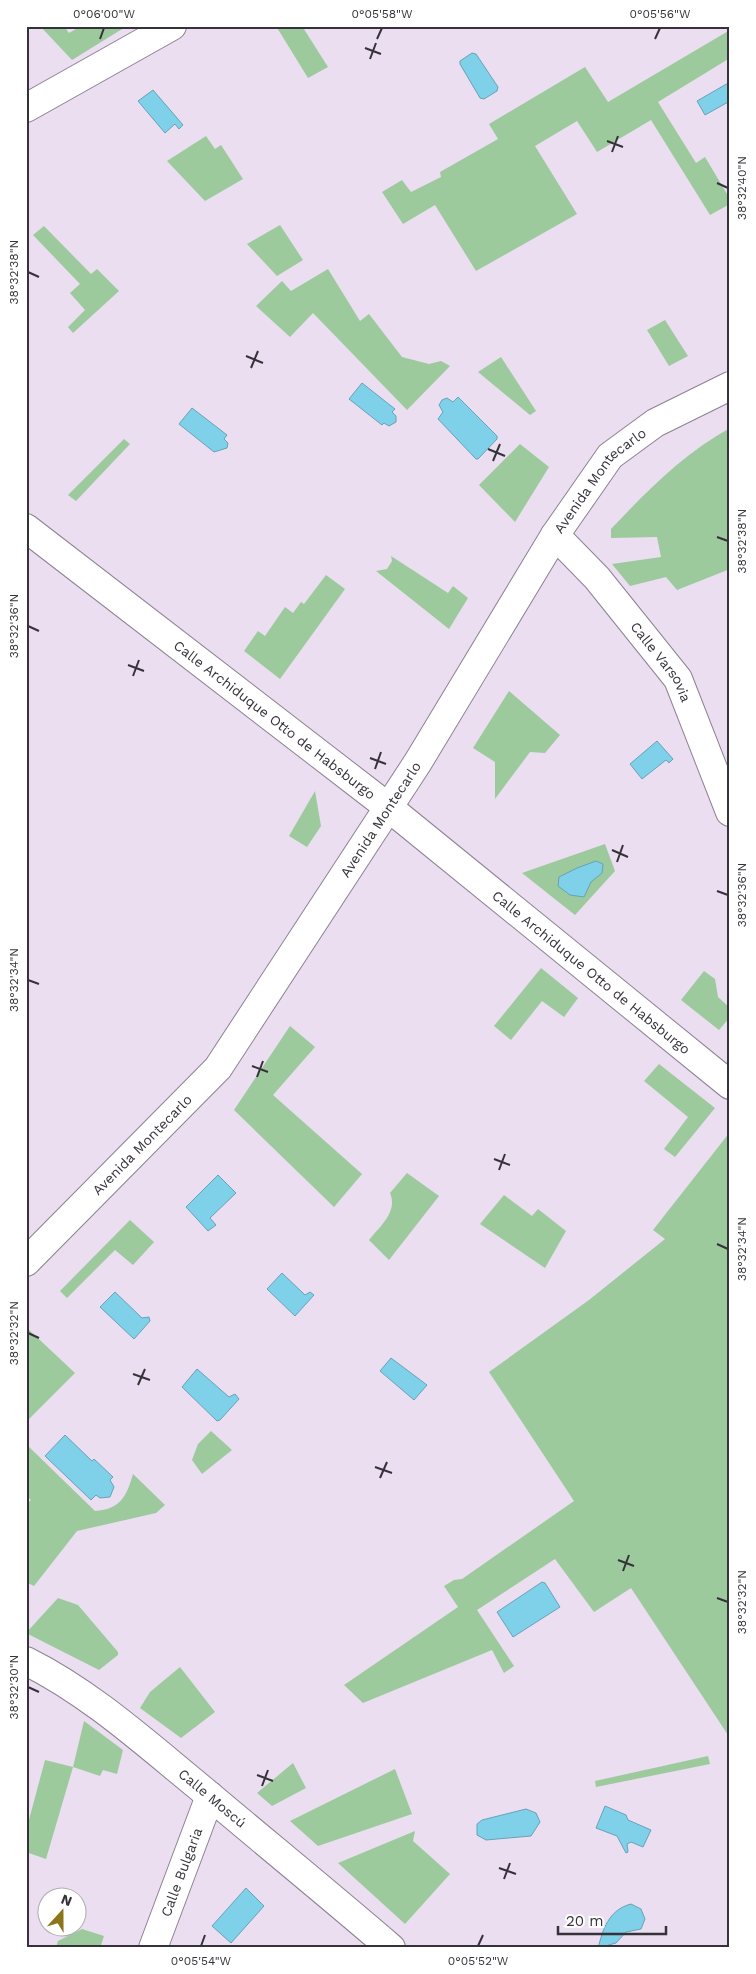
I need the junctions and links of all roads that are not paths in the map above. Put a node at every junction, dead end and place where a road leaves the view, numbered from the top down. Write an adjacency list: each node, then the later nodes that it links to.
1 (172, 26): 2 (street)
2 (26, 108)
3 (730, 386): 5 (street, Avenida Montecarlo)
4 (26, 528): 6 (street, Calle Archiduque Otto de Habsburgo)
5 (555, 535): 6 (street, Avenida Montecarlo); 7 (street, Calle Varsovia)
6 (388, 807): 8 (street, Calle Archiduque Otto de Habsburgo); 9 (street, Avenida Montecarlo)
7 (730, 812)
8 (730, 1085)
9 (26, 1262)
10 (26, 1661): 11 (street, Calle Moscú)
11 (210, 1796): 12 (street, Calle Bulgaria); 13 (street, Calle Moscú)
12 (153, 1948)
13 (391, 1948)

